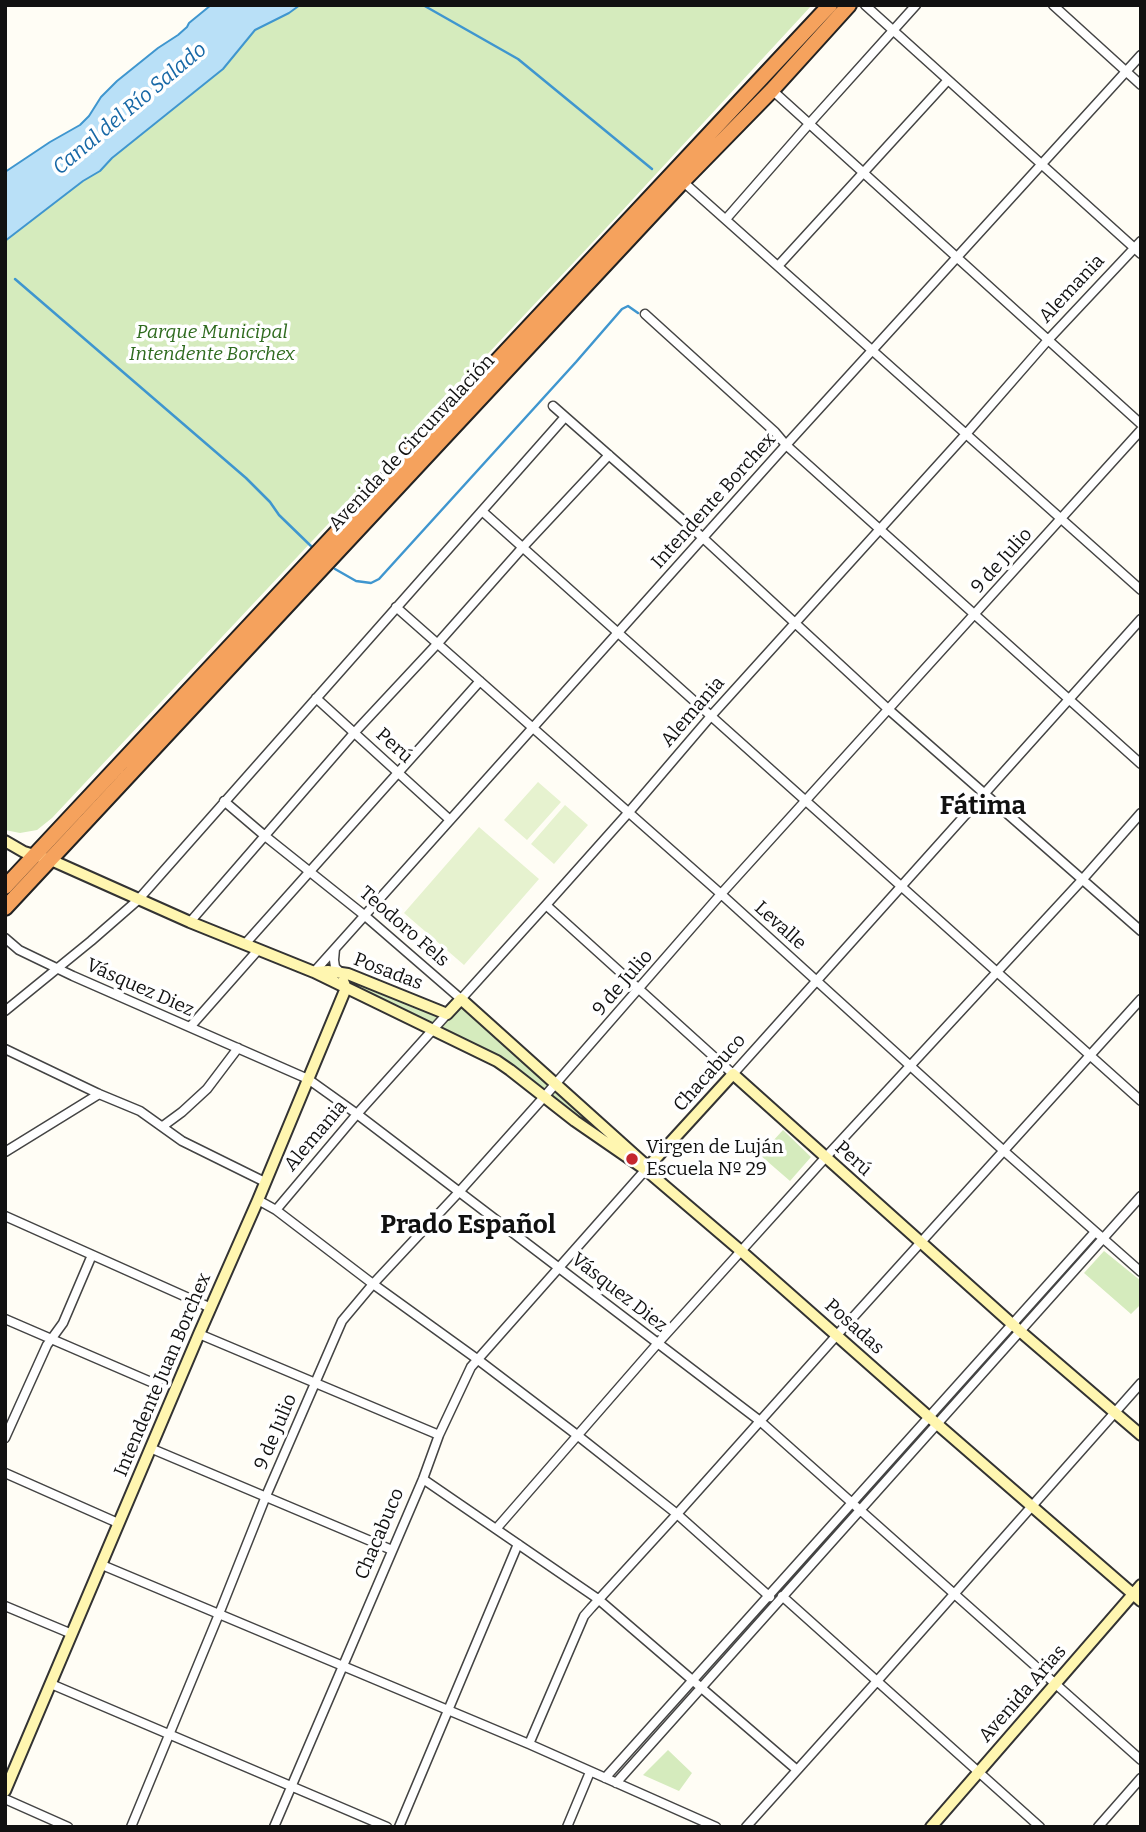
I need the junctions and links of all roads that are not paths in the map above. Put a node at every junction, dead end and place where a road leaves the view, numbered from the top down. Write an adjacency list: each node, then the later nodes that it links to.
1 (830, 5): 15 (highway, Avenida de Circunvalación)
2 (849, 5): 11 (highway, Avenida de Circunvalación)
3 (865, 5): 6 (street)
4 (916, 5): 6 (street)
5 (1053, 5): 8 (street)
6 (893, 31): 9 (street); 12 (street)
7 (1141, 55): 8 (street, Intendente Borchex)
8 (1126, 72): 10 (street); 13 (street, Intendente Borchex)
9 (948, 80): 13 (street); 14 (street)
10 (1141, 85)
11 (772, 90): 12 (street); 15 (highway, Avenida de Circunvalación)
12 (809, 124): 14 (street); 16 (street)
13 (1042, 165): 18 (street); 19 (street, Intendente Borchex)
14 (863, 173): 19 (street); 20 (street)
15 (678, 176): 16 (street); 60 (highway, Avenida de Circunvalación); 61 (highway, Avenida de Circunvalación)
16 (726, 219): 20 (street)
17 (1141, 240): 18 (street, Alemania)
18 (1137, 251): 22 (street, Alemania)
19 (956, 259): 22 (street); 23 (street, Intendente Borchex)
20 (778, 266): 23 (street)
21 (645, 314): 29 (street)
22 (1048, 340): 26 (street); 28 (street, Alemania)
23 (873, 350): 28 (street); 29 (street, Intendente Borchex)
24 (553, 406): 25 (street)
25 (565, 417): 30 (street); 31 (street)
26 (1141, 424)
27 (1141, 430): 32 (street, 9 de Julio)
28 (966, 434): 32 (street); 33 (street, Alemania)
29 (786, 444): 33 (street); 34 (street, Intendente Borchex)
30 (609, 455): 34 (street); 35 (street)
31 (482, 511): 35 (street); 37 (street)
32 (1061, 518): 36 (street); 38 (street, 9 de Julio)
33 (880, 530): 38 (street); 40 (street, Alemania)
34 (702, 537): 40 (street); 41 (street, Intendente Borchex)
35 (523, 547): 41 (street); 42 (street)
36 (1141, 590)
37 (396, 607): 42 (street, Levalle); 44 (street)
38 (974, 615): 45 (street); 46 (street, 9 de Julio)
39 (1141, 619): 45 (street, Chacabuco)
40 (796, 622): 46 (street); 47 (street, Alemania)
41 (617, 632): 47 (street); 48 (street, Intendente Borchex)
42 (438, 643): 43 (street, Levalle); 49 (street)
43 (480, 681): 48 (street, Levalle); 51 (street)
44 (316, 698): 49 (street, Perú); 53 (street)
45 (1069, 700): 50 (street); 52 (street, Chacabuco)
46 (888, 709): 52 (street); 54 (street, 9 de Julio)
47 (711, 716): 54 (street); 55 (street, Alemania)
48 (532, 728): 55 (street, Levalle); 57 (street, Intendente Borchex)
49 (354, 733): 51 (street, Perú); 58 (street)
50 (1141, 764)
51 (398, 772): 57 (street, Perú); 62 (street)
52 (985, 795): 63 (street); 65 (street, Chacabuco)
53 (224, 801): 58 (street, Teodoro Fels); 67 (street)
54 (806, 802): 65 (street); 66 (street, 9 de Julio)
55 (629, 812): 66 (street, Levalle); 68 (street, Alemania)
56 (1141, 813): 63 (street)
57 (450, 820): 70 (street, Intendente Borchex)
58 (265, 836): 62 (street, Teodoro Fels); 71 (street)
59 (5, 841): 60 (main road, Posadas)
60 (34, 856): 61 (main road, Posadas); 64 (highway, Avenida de Circunvalación)
61 (51, 860): 67 (main road, Posadas); 69 (highway, Avenida de Circunvalación)
62 (310, 871): 70 (street, Teodoro Fels); 74 (street)
63 (1082, 880): 72 (street); 80 (street)
64 (5, 887)
65 (901, 887): 80 (street); 81 (street, Chacabuco)
66 (721, 894): 81 (street, Levalle); 83 (street, 9 de Julio)
67 (138, 900): 71 (main road, Posadas); 77 (street)
68 (546, 905): 83 (street, Perú); 84 (street, Alemania)
69 (5, 908)
70 (364, 915): 75 (street, Intendente Borchex); 84 (street, Teodoro Fels)
71 (190, 922): 74 (main road, Posadas)
72 (1141, 932)
73 (5, 938): 77 (street, Vásquez Diez)
74 (245, 944): 76 (main road, Posadas)
75 (335, 949): 78 (street, Intendente Borchex); 79 (street)
76 (258, 950): 78 (main road, Posadas); 88 (street)
77 (58, 969): 86 (street); 88 (street, Vásquez Diez)
78 (314, 972): 79 (main road, Posadas); 82 (main road, Posadas)
79 (340, 972): 82 (main road); 87 (main road, Posadas)
80 (996, 972): 92 (street); 93 (street)
81 (817, 980): 93 (street, Levalle); 94 (street, Chacabuco)
82 (346, 988): 89 (main road, Posadas); 95 (main road, Intendente Juan Borchex)
83 (639, 990): 94 (street, Perú); 96 (street, 9 de Julio)
84 (461, 999): 87 (main road, Alemania); 96 (main road, Teodoro Fels)
85 (1141, 999): 92 (street)
86 (5, 1011)
87 (447, 1014): 89 (street, Alemania)
88 (190, 1027): 90 (street, Vásquez Diez)
89 (432, 1030): 98 (main road, Posadas); 100 (street, Alemania)
90 (238, 1048): 95 (street, Vásquez Diez); 101 (street)
91 (5, 1049): 97 (street)
92 (1089, 1056): 99 (street); 102 (street)
93 (910, 1065): 102 (street, Levalle); 104 (street)
94 (733, 1074): 104 (main road, Perú); 105 (main road, Chacabuco)
95 (308, 1079): 100 (street, Vásquez Diez); 106 (main road, Intendente Juan Borchex)
96 (556, 1085): 98 (street, 9 de Julio); 105 (main road, Posadas)
97 (99, 1094): 101 (street); 103 (street)
98 (544, 1097): 105 (main road, Posadas); 107 (street, 9 de Julio)
99 (1141, 1101)
100 (357, 1114): 107 (street, Vásquez Diez); 110 (street, Alemania)
101 (163, 1126): 106 (street)
102 (1004, 1151): 112 (street, Levalle); 114 (street)
103 (5, 1152)
104 (825, 1157): 114 (main road, Perú); 115 (street)
105 (647, 1168): 115 (main road, Posadas); 117 (street, Chacabuco)
106 (265, 1182): 109 (main road, Intendente Juan Borchex)
107 (459, 1192): 117 (street, Vásquez Diez); 119 (street, 9 de Julio)
108 (1141, 1196): 113 (street)
109 (258, 1200): 110 (street); 120 (main road, Intendente Juan Borchex)
110 (276, 1210): 119 (street)
111 (5, 1216): 116 (street)
112 (1095, 1232): 113 (street, Levalle); 122 (street)
113 (1103, 1240): 118 (street, Levalle); 122 (street)
114 (921, 1243): 122 (main road, Perú); 124 (street)
115 (741, 1251): 124 (main road, Posadas); 126 (street)
116 (92, 1255): 120 (street); 125 (street)
117 (560, 1267): 126 (street, Vásquez Diez); 127 (street, Chacabuco)
118 (1141, 1272)
119 (373, 1284): 127 (street); 129 (street, 9 de Julio)
120 (211, 1308): 123 (main road, Intendente Juan Borchex)
121 (5, 1319): 125 (street)
122 (1016, 1328): 131 (main road, Perú); 133 (street)
123 (199, 1334): 129 (street); 138 (main road, Intendente Juan Borchex)
124 (836, 1335): 132 (street); 133 (main road, Posadas)
125 (51, 1339): 130 (street); 137 (street)
126 (658, 1343): 132 (street, Vásquez Diez); 135 (street)
127 (477, 1359): 134 (street, Chacabuco); 135 (street)
128 (1141, 1383): 131 (street)
129 (314, 1384): 134 (street); 141 (street, 9 de Julio)
130 (159, 1385)
131 (1115, 1412): 136 (main road, Perú); 143 (street)
132 (760, 1421): 142 (street, Vásquez Diez); 145 (street)
133 (933, 1421): 142 (street); 143 (main road, Posadas); 144 (street)
134 (439, 1435): 140 (street, Chacabuco)
135 (577, 1435): 145 (street); 147 (street)
136 (1141, 1435)
137 (5, 1438)
138 (150, 1448): 141 (street); 146 (main road, Intendente Juan Borchex)
139 (5, 1474): 146 (street)
140 (423, 1479): 147 (street); 149 (street, Chacabuco)
141 (266, 1496): 149 (street); 158 (street, 9 de Julio)
142 (852, 1503): 144 (street, Vásquez Diez); 153 (street)
143 (1032, 1506): 152 (street); 154 (main road, Posadas)
144 (860, 1510): 152 (street, Vásquez Diez); 156 (street)
145 (677, 1514): 153 (street); 155 (street)
146 (118, 1523): 150 (main road, Intendente Juan Borchex)
147 (496, 1529): 148 (street)
148 (518, 1544): 155 (street); 166 (street)
149 (392, 1550): 160 (street, Chacabuco)
150 (102, 1565): 158 (street); 159 (main road, Intendente Juan Borchex)
151 (1141, 1585): 154 (main road, Avenida Arias)
152 (955, 1594): 162 (street); 163 (street, Vásquez Diez)
153 (768, 1595): 156 (street); 161 (street)
154 (1137, 1598): 163 (main road, Avenida Arias)
155 (598, 1599): 161 (street); 168 (street)
156 (779, 1599): 162 (street); 165 (street)
157 (5, 1606): 159 (street)
158 (219, 1614): 160 (street); 167 (street, 9 de Julio)
159 (72, 1634): 164 (main road, Intendente Juan Borchex)
160 (342, 1667): 166 (street); 176 (street, Chacabuco)
161 (692, 1680): 165 (street); 173 (street)
162 (878, 1681): 170 (street); 171 (street)
163 (1056, 1683): 169 (street, Vásquez Diez); 171 (main road, Avenida Arias)
164 (51, 1684): 167 (street); 177 (main road, Intendente Juan Borchex)
165 (701, 1688): 170 (street); 175 (street)
166 (448, 1710): 168 (street); 183 (street)
167 (170, 1734): 176 (street); 180 (street, 9 de Julio)
168 (528, 1744): 172 (street)
169 (1141, 1760)
170 (797, 1770): 186 (street)
171 (979, 1771): 187 (main road, Avenida Arias); 188 (street)
172 (590, 1772): 173 (street); 184 (street)
173 (605, 1778): 175 (street)
174 (1141, 1778): 189 (street)
175 (616, 1783): 185 (street)
176 (291, 1786): 181 (street, Chacabuco); 182 (street)
177 (5, 1790)
178 (5, 1799): 179 (street)
179 (68, 1827)
180 (131, 1827)
181 (274, 1827)
182 (387, 1827)
183 (399, 1827)
184 (567, 1827)
185 (716, 1827)
186 (746, 1827)
187 (931, 1827)
188 (1040, 1827)
189 (1098, 1827)

